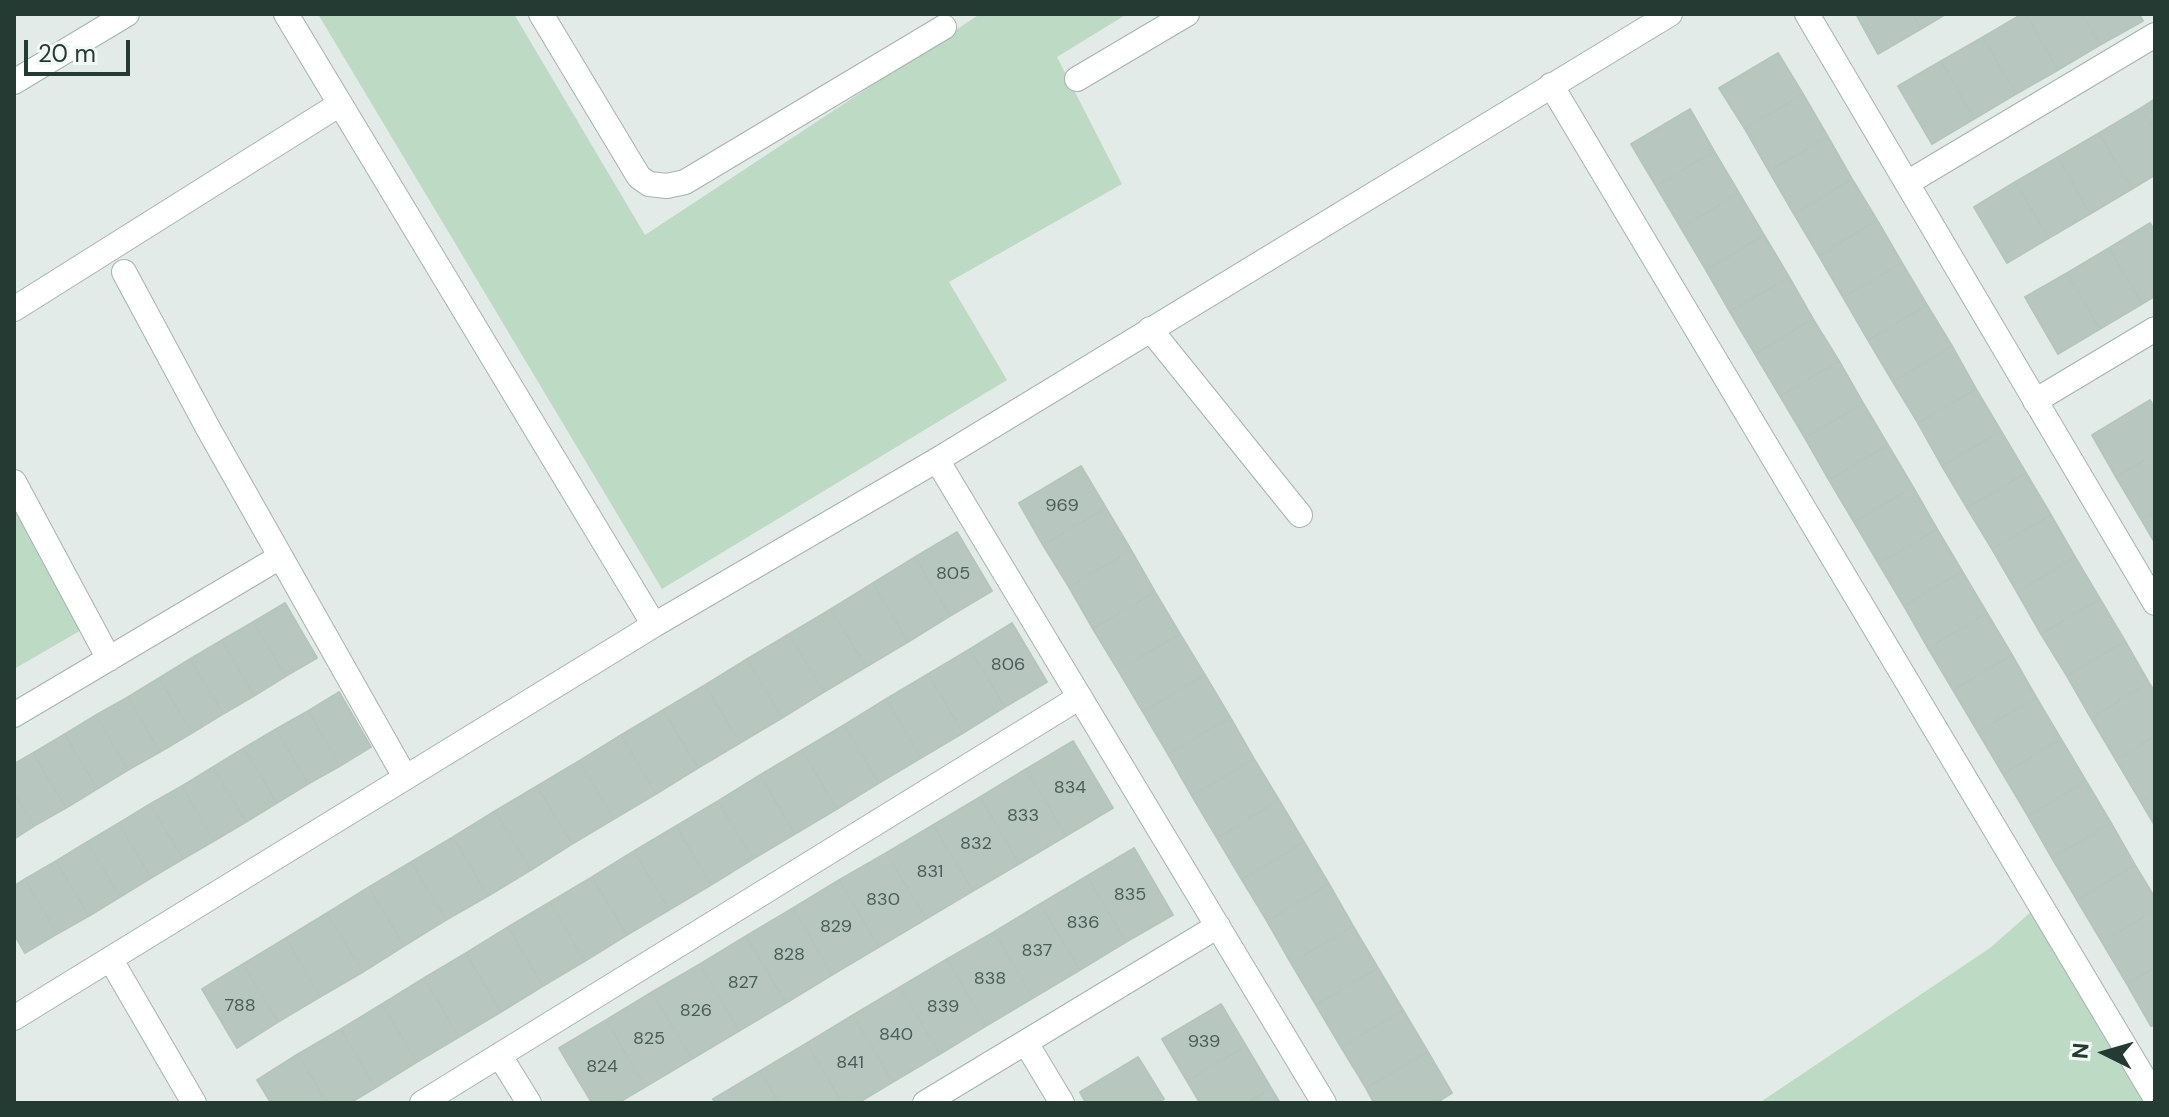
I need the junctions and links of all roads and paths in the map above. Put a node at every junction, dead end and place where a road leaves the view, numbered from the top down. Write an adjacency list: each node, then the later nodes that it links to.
1 (127, 14): 10 (street)
2 (286, 14): 12 (street)
3 (1187, 14): 9 (street)
4 (1670, 14): 11 (street)
5 (1807, 14): 13 (street)
6 (553, 18): 7 (street)
7 (944, 27)
8 (2155, 35): 13 (street)
9 (1077, 79)
10 (14, 82)
11 (1551, 85): 16 (street); 34 (street)
12 (340, 104): 15 (street); 24 (street)
13 (1907, 183): 18 (street)
14 (124, 272): 22 (street)
15 (14, 309)
16 (1150, 329): 19 (street); 21 (street)
17 (2155, 329): 18 (street)
18 (2035, 401): 23 (street)
19 (937, 460): 24 (street); 26 (street)
20 (14, 482): 25 (street)
21 (1300, 515)
22 (280, 557): 25 (street); 28 (street)
23 (2155, 603)
24 (654, 625): 28 (street)
25 (109, 659): 27 (street)
26 (1080, 697): 29 (street); 33 (street)
27 (14, 715)
28 (405, 777): 30 (street)
29 (1218, 926): 32 (street); 40 (street)
30 (111, 960): 31 (street); 35 (street)
31 (14, 1018)
32 (1026, 1043): 38 (street); 39 (street)
33 (500, 1056): 36 (street); 37 (street)
34 (2155, 1097)
35 (194, 1103)
36 (422, 1103)
37 (529, 1103)
38 (925, 1103)
39 (1062, 1103)
40 (1324, 1103)

